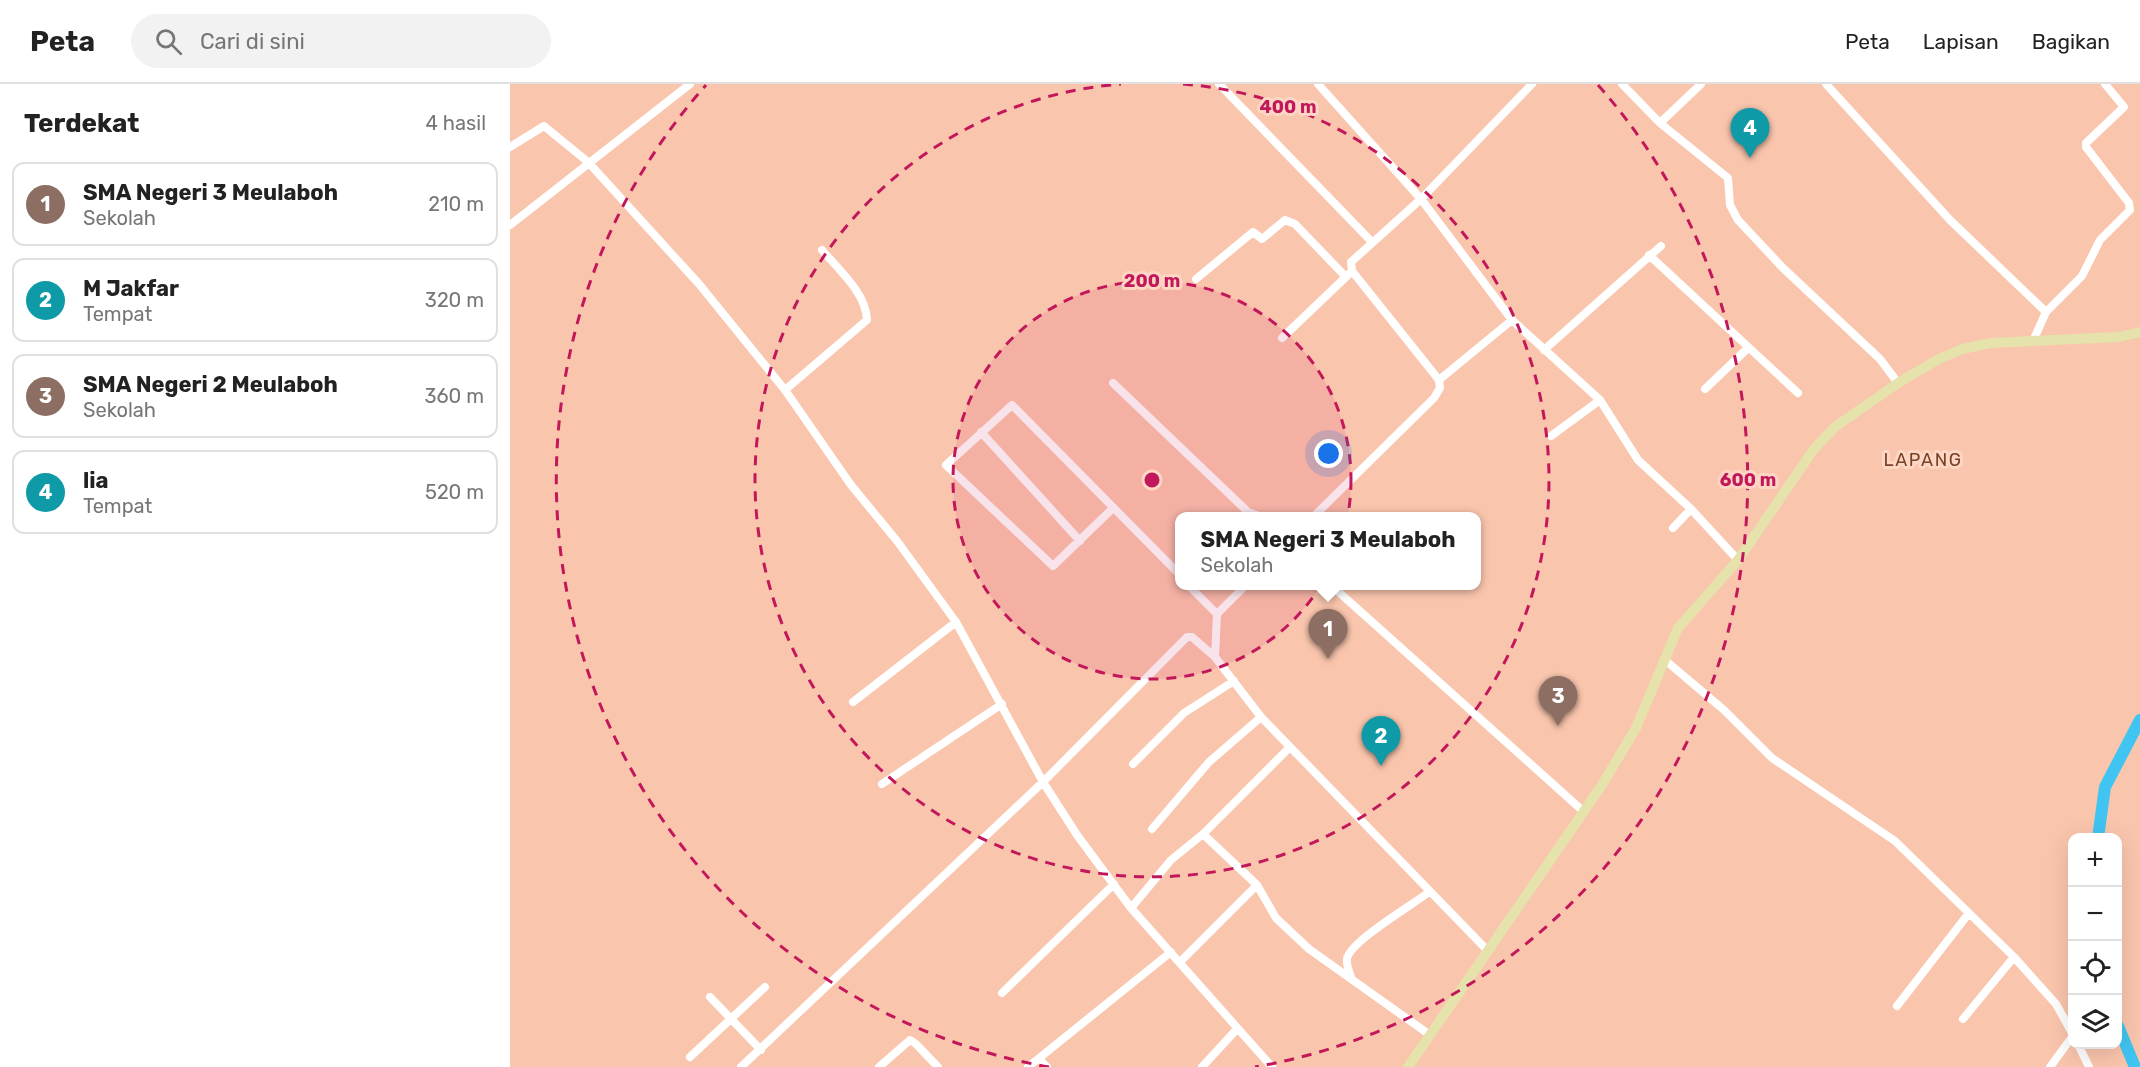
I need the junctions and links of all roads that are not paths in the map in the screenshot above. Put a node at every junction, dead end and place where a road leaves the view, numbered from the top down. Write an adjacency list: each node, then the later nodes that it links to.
1 (690, 84): 11 (street)
2 (1219, 84): 14 (street)
3 (1318, 84): 12 (street)
4 (1532, 84): 12 (street)
5 (1622, 84): 9 (street)
6 (1701, 84): 9 (street)
7 (1826, 84): 20 (street)
8 (2105, 84): 20 (street)
9 (1660, 123): 29 (street)
10 (510, 147): 11 (street)
11 (588, 162): 13 (street); 31 (street)
12 (1421, 199): 14 (street); 21 (street)
13 (510, 225)
14 (1371, 241): 18 (street)
15 (1661, 246): 17 (street)
16 (822, 250): 31 (street)
17 (1649, 255): 25 (street); 26 (street)
18 (1349, 274): 19 (street); 23 (street); 27 (street)
19 (1196, 279)
20 (2046, 312): 24 (street)
21 (1512, 320): 26 (street); 27 (street)
22 (2140, 332): 24 (main road)
23 (1282, 338)
24 (2033, 341): 29 (main road)
25 (1748, 348): 30 (street); 32 (street)
26 (1544, 350): 33 (street)
27 (1439, 380): 39 (street)
28 (1113, 383): 38 (street)
29 (1898, 383): 42 (main road)
30 (1705, 389)
31 (785, 390): 48 (street)
32 (1798, 393)
33 (1600, 400): 35 (street); 37 (street)
34 (981, 432): 36 (street); 41 (street); 41 (street)
35 (1551, 436)
36 (1113, 508): 41 (street); 43 (street)
37 (1691, 509): 40 (street); 42 (street)
38 (1248, 512)
39 (1318, 512)
40 (1673, 528)
41 (1080, 541)
42 (1738, 560): 50 (main road)
43 (1175, 571)
44 (1195, 590): 47 (street)
45 (1240, 590): 47 (street)
46 (1338, 590): 59 (street)
47 (1217, 614): 49 (street)
48 (956, 621): 52 (street); 53 (street)
49 (1215, 657): 51 (street); 57 (street)
50 (1665, 660): 59 (main road); 66 (street)
51 (1234, 681): 54 (street); 56 (street)
52 (853, 702)
53 (1002, 704): 57 (street); 58 (street)
54 (1261, 717): 55 (street); 60 (street)
55 (1289, 748): 61 (street); 64 (street)
56 (1133, 764)
57 (1043, 782): 62 (street); 83 (street)
58 (882, 784)
59 (1583, 811): 67 (main road)
60 (1152, 829)
61 (1203, 834): 63 (street); 65 (street)
62 (1114, 884): 65 (street); 73 (street)
63 (1257, 885): 70 (street); 71 (street)
64 (1429, 892): 67 (street); 71 (street)
65 (1131, 908): 68 (street)
66 (1969, 912): 69 (street); 75 (street)
67 (1487, 950): 80 (main road)
68 (1171, 952): 70 (street); 85 (street)
69 (2014, 957): 76 (street); 78 (street)
70 (1180, 962): 79 (street)
71 (1351, 977): 80 (street)
72 (765, 987): 77 (street)
73 (1002, 993)
74 (710, 997): 77 (street)
75 (1897, 1006)
76 (1963, 1019)
77 (732, 1020): 83 (street); 84 (street)
78 (2068, 1026)
79 (1237, 1029): 91 (street); 92 (street)
80 (1430, 1035): 93 (main road)
81 (2068, 1042): 94 (street)
82 (2080, 1049): 95 (street)
83 (761, 1050): 86 (street)
84 (690, 1057)
85 (1039, 1059): 89 (street); 90 (street)
86 (741, 1067)
87 (879, 1067): 88 (street)
88 (938, 1067)
89 (1028, 1067)
90 (1047, 1067)
91 (1202, 1067)
92 (1272, 1067)
93 (1408, 1067)
94 (2050, 1067)
95 (2089, 1067)

